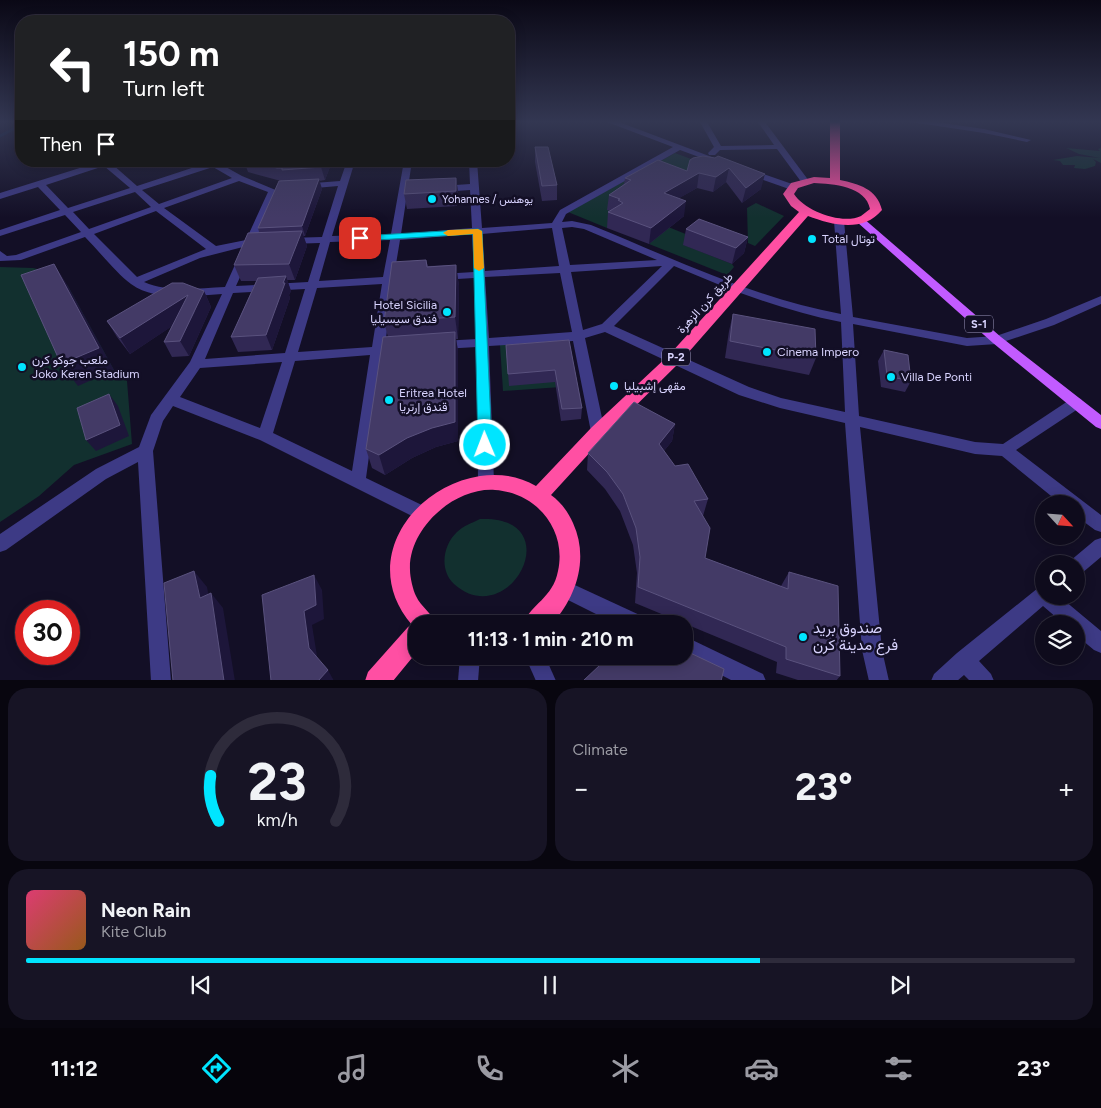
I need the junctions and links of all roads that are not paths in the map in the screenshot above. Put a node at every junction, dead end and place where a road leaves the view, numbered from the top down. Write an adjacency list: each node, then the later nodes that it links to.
1 (666, 154): 30 (street)
2 (698, 154): 6 (street)
3 (711, 154): 6 (street)
4 (784, 154): 15 (street)
5 (834, 154): 16 (highway)
6 (707, 157): 20 (street)
7 (93, 167): 18 (street)
8 (114, 167): 21 (street)
9 (199, 167): 21 (street)
10 (218, 167): 14 (street)
11 (349, 167): 17 (street)
12 (408, 167): 34 (street)
13 (473, 167): 19 (street)
14 (239, 178): 22 (street); 25 (street)
15 (805, 181): 16 (highway); 20 (highway)
16 (834, 181): 28 (highway)
17 (344, 183): 22 (street); 35 (street)
18 (40, 184): 24 (street); 26 (street)
19 (473, 187): 23 (street); 31 (street)
20 (792, 187): 27 (highway)
21 (134, 188): 25 (street); 26 (street)
22 (268, 188): 36 (street)
23 (428, 189)
24 (0, 196)
25 (158, 208): 33 (street); 37 (street)
26 (66, 211): 32 (street); 33 (street)
27 (805, 212): 29 (highway); 47 (highway, طريق كرن الزهرة / P-2)
28 (860, 220): 29 (highway); 53 (main road, S-1)
29 (839, 221): 50 (street)
30 (556, 225): 31 (street); 39 (street); 40 (street)
31 (478, 231): 34 (street); 41 (street)
32 (0, 233)
33 (89, 233): 38 (street); 45 (street)
34 (394, 236): 35 (street); 44 (street)
35 (325, 240): 36 (street); 46 (street)
36 (250, 242): 37 (street); 48 (street)
37 (212, 249): 45 (street)
38 (0, 254)
39 (672, 262): 40 (street); 47 (street); 51 (street)
40 (565, 270): 41 (street); 52 (street)
41 (479, 275): 42 (street); 54 (street)
42 (434, 278)
43 (415, 279): 44 (street)
44 (388, 280): 46 (street); 57 (street)
45 (135, 282): 48 (street)
46 (312, 285): 48 (street); 58 (street)
47 (738, 289): 50 (street); 59 (highway, طريق كرن الزهرة / P-2)
48 (228, 290): 60 (street)
49 (1101, 300): 53 (street)
50 (847, 320): 53 (street); 63 (street)
51 (606, 327): 52 (street); 59 (street)
52 (579, 336): 54 (street); 65 (street)
53 (997, 340): 62 (main road, S-1)
54 (483, 342): 55 (street); 70 (street)
55 (426, 347)
56 (406, 348): 57 (street)
57 (378, 351): 58 (street); 69 (street)
58 (291, 358): 60 (street); 66 (street)
59 (675, 358): 63 (street); 65 (highway, طريق كرن الزهرة / P-2)
60 (196, 364): 61 (street)
61 (171, 399): 66 (street); 68 (street)
62 (1076, 403): 64 (main road, S-1); 67 (street)
63 (852, 419): 67 (street); 96 (street)
64 (1101, 423)
65 (598, 432): 72 (highway, طريق كرن الزهرة / P-2)
66 (265, 436): 69 (street)
67 (1004, 450): 71 (street)
68 (145, 451): 76 (street); 91 (street)
69 (358, 482): 73 (street)
70 (486, 482): 72 (highway); 73 (highway)
71 (1062, 495)
72 (539, 496): 79 (highway)
73 (422, 513): 82 (highway)
74 (1085, 513): 75 (street)
75 (1101, 525)
76 (0, 544)
77 (1101, 546): 78 (street)
78 (1085, 559)
79 (564, 589): 83 (highway); 84 (street)
80 (1035, 602): 88 (street)
81 (1056, 605): 85 (street)
82 (418, 615)
83 (547, 615)
84 (618, 615)
85 (1101, 643)
86 (408, 644): 92 (highway)
87 (693, 650): 95 (street)
88 (964, 660): 97 (street); 98 (street)
89 (469, 665): 93 (street)
90 (538, 665): 94 (street)
91 (161, 680)
92 (377, 680)
93 (468, 680)
94 (546, 680)
95 (756, 680)
96 (879, 680)
97 (941, 680)
98 (984, 680)

